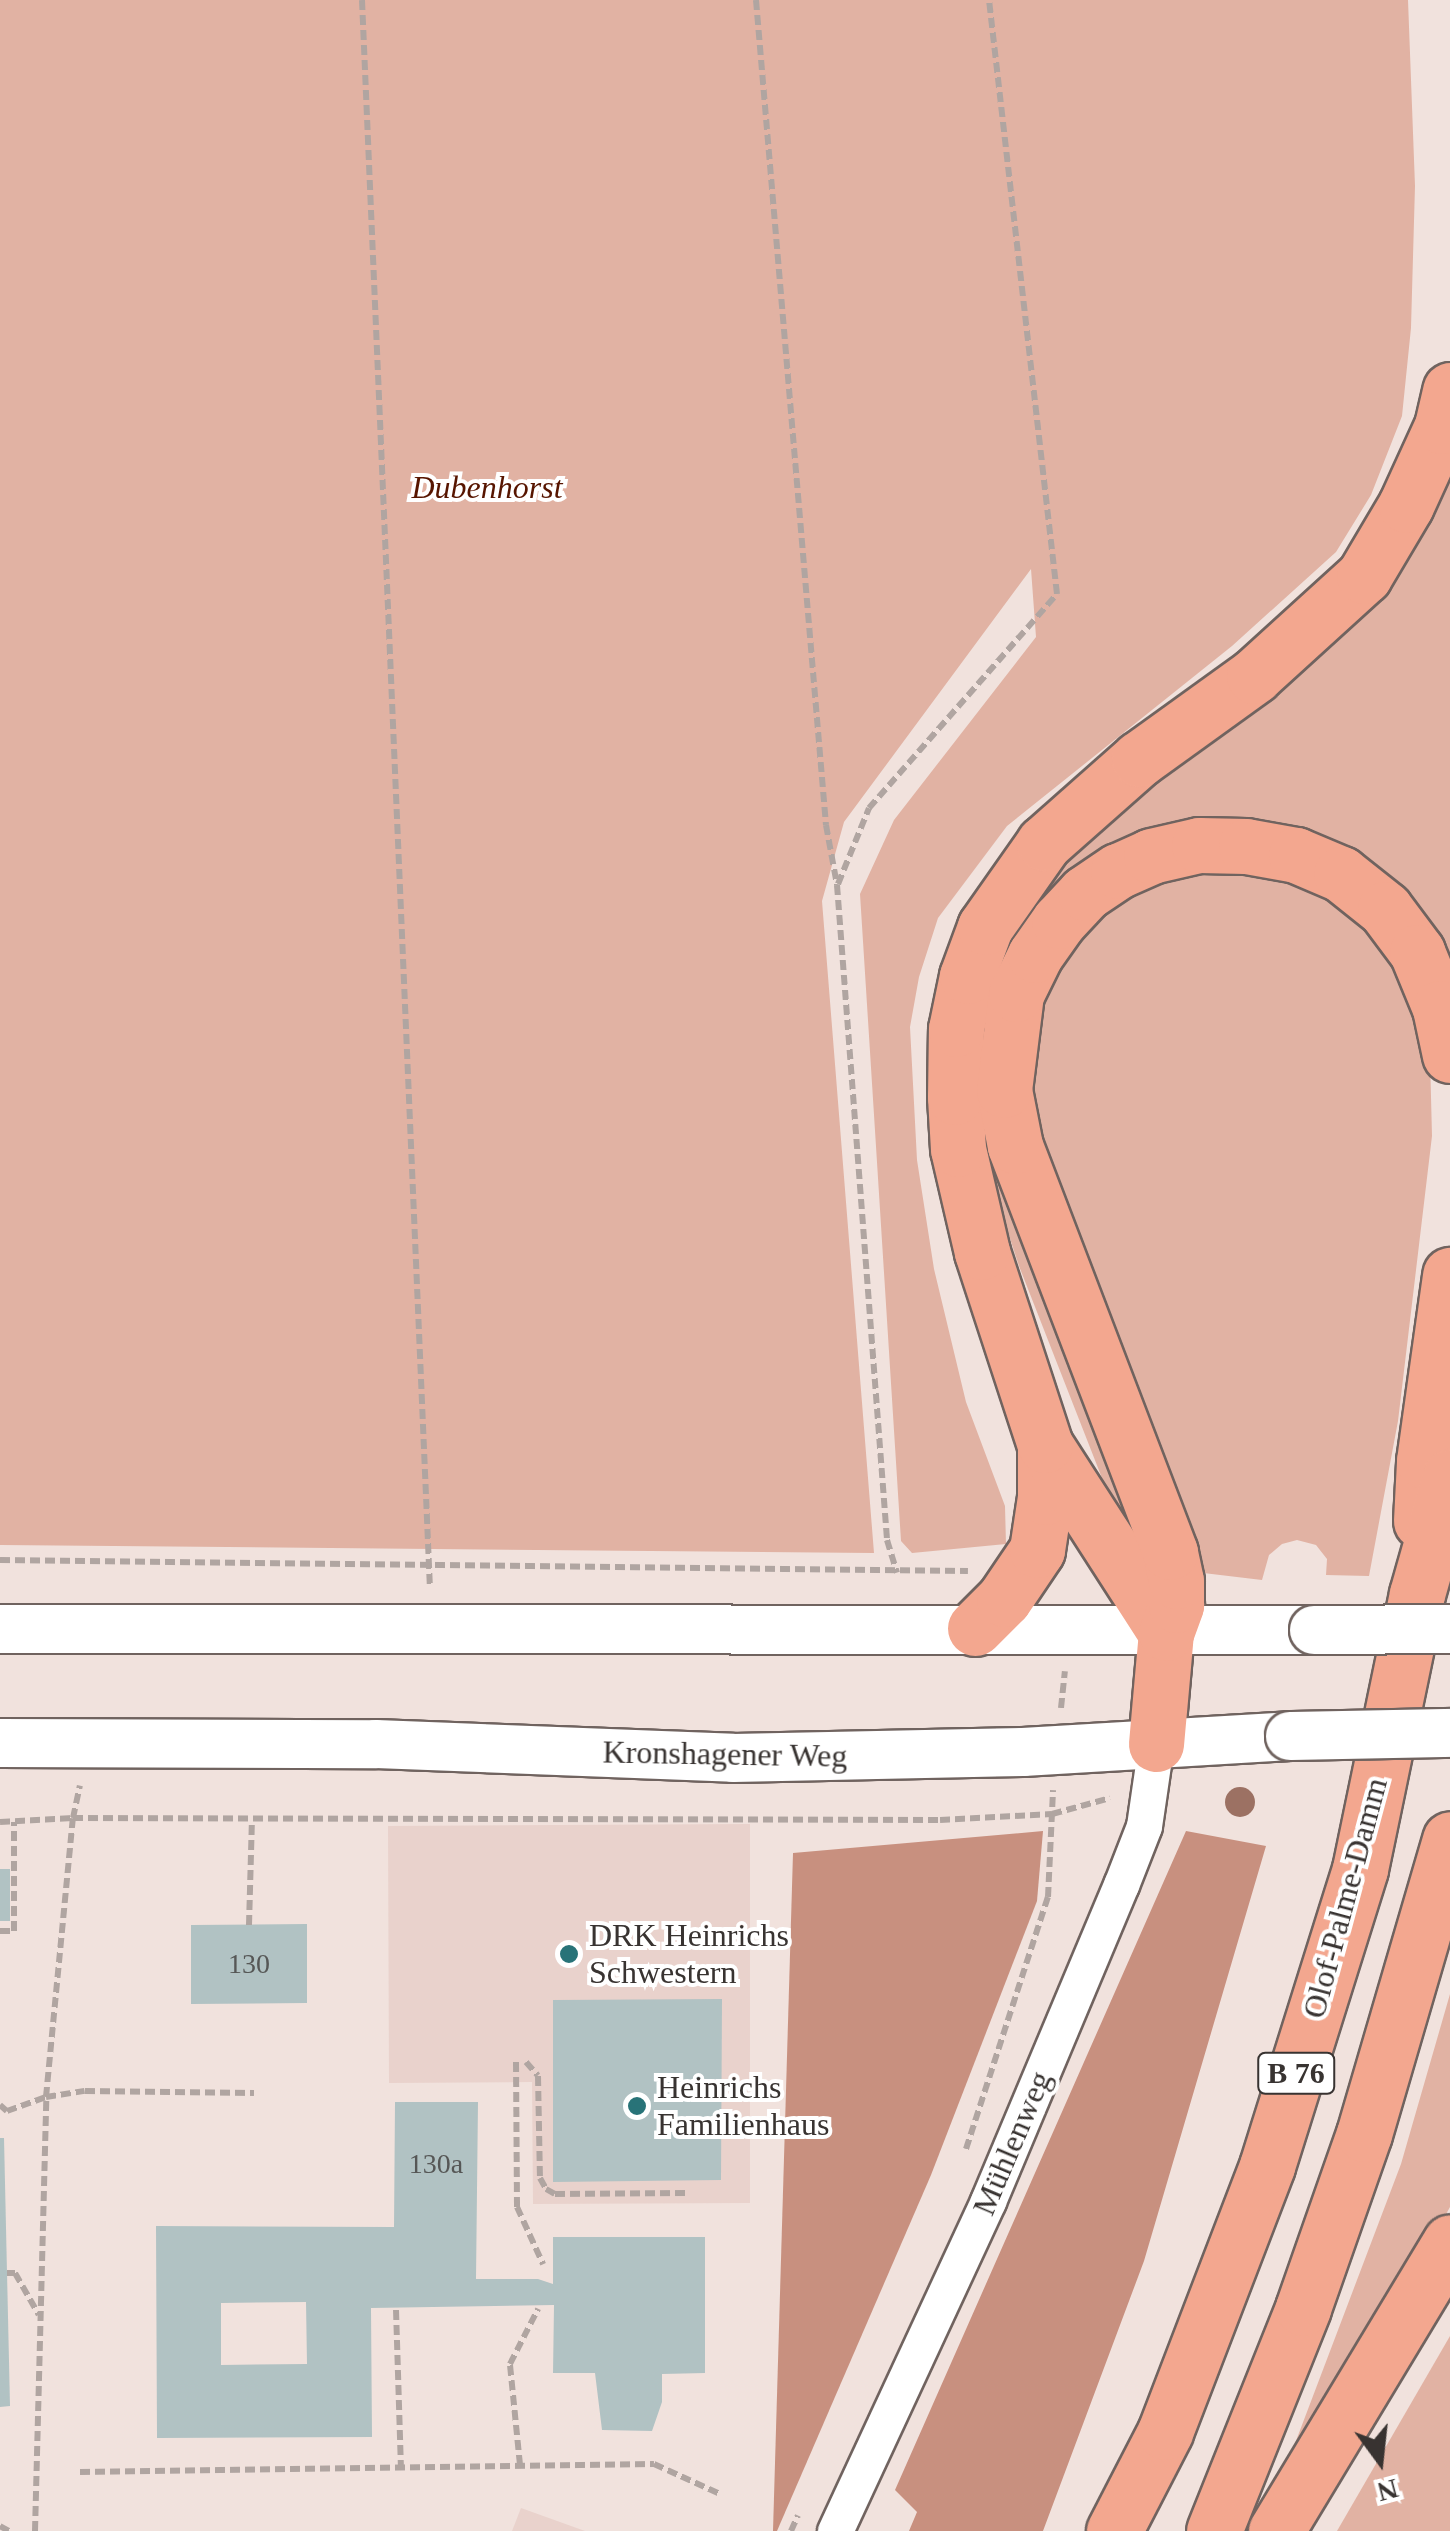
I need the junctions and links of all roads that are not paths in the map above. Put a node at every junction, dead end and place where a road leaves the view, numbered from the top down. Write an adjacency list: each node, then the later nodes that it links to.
1 (1450, 390): 4 (highway)
2 (1450, 1055): 9 (highway)
3 (1450, 1276): 6 (highway)
4 (1045, 1444): 7 (highway); 9 (highway)
5 (1450, 1477): 6 (highway, Olof-Palme-Damm / B 76)
6 (1433, 1612): 9 (main road, bridge); 16 (highway, Olof-Palme-Damm / B 76)
7 (975, 1628): 8 (main road); 9 (main road)
8 (0, 1629)
9 (1166, 1633): 12 (highway)
10 (1450, 1733): 12 (main road, Kronshagener Weg, bridge)
11 (0, 1743): 12 (main road, Kronshagener Weg)
12 (1153, 1766): 15 (street, Mühlenweg)
13 (1450, 1838): 17 (highway, B 76)
14 (1450, 2242): 18 (highway)
15 (835, 2531)
16 (1114, 2531)
17 (1214, 2531)
18 (1276, 2531)

